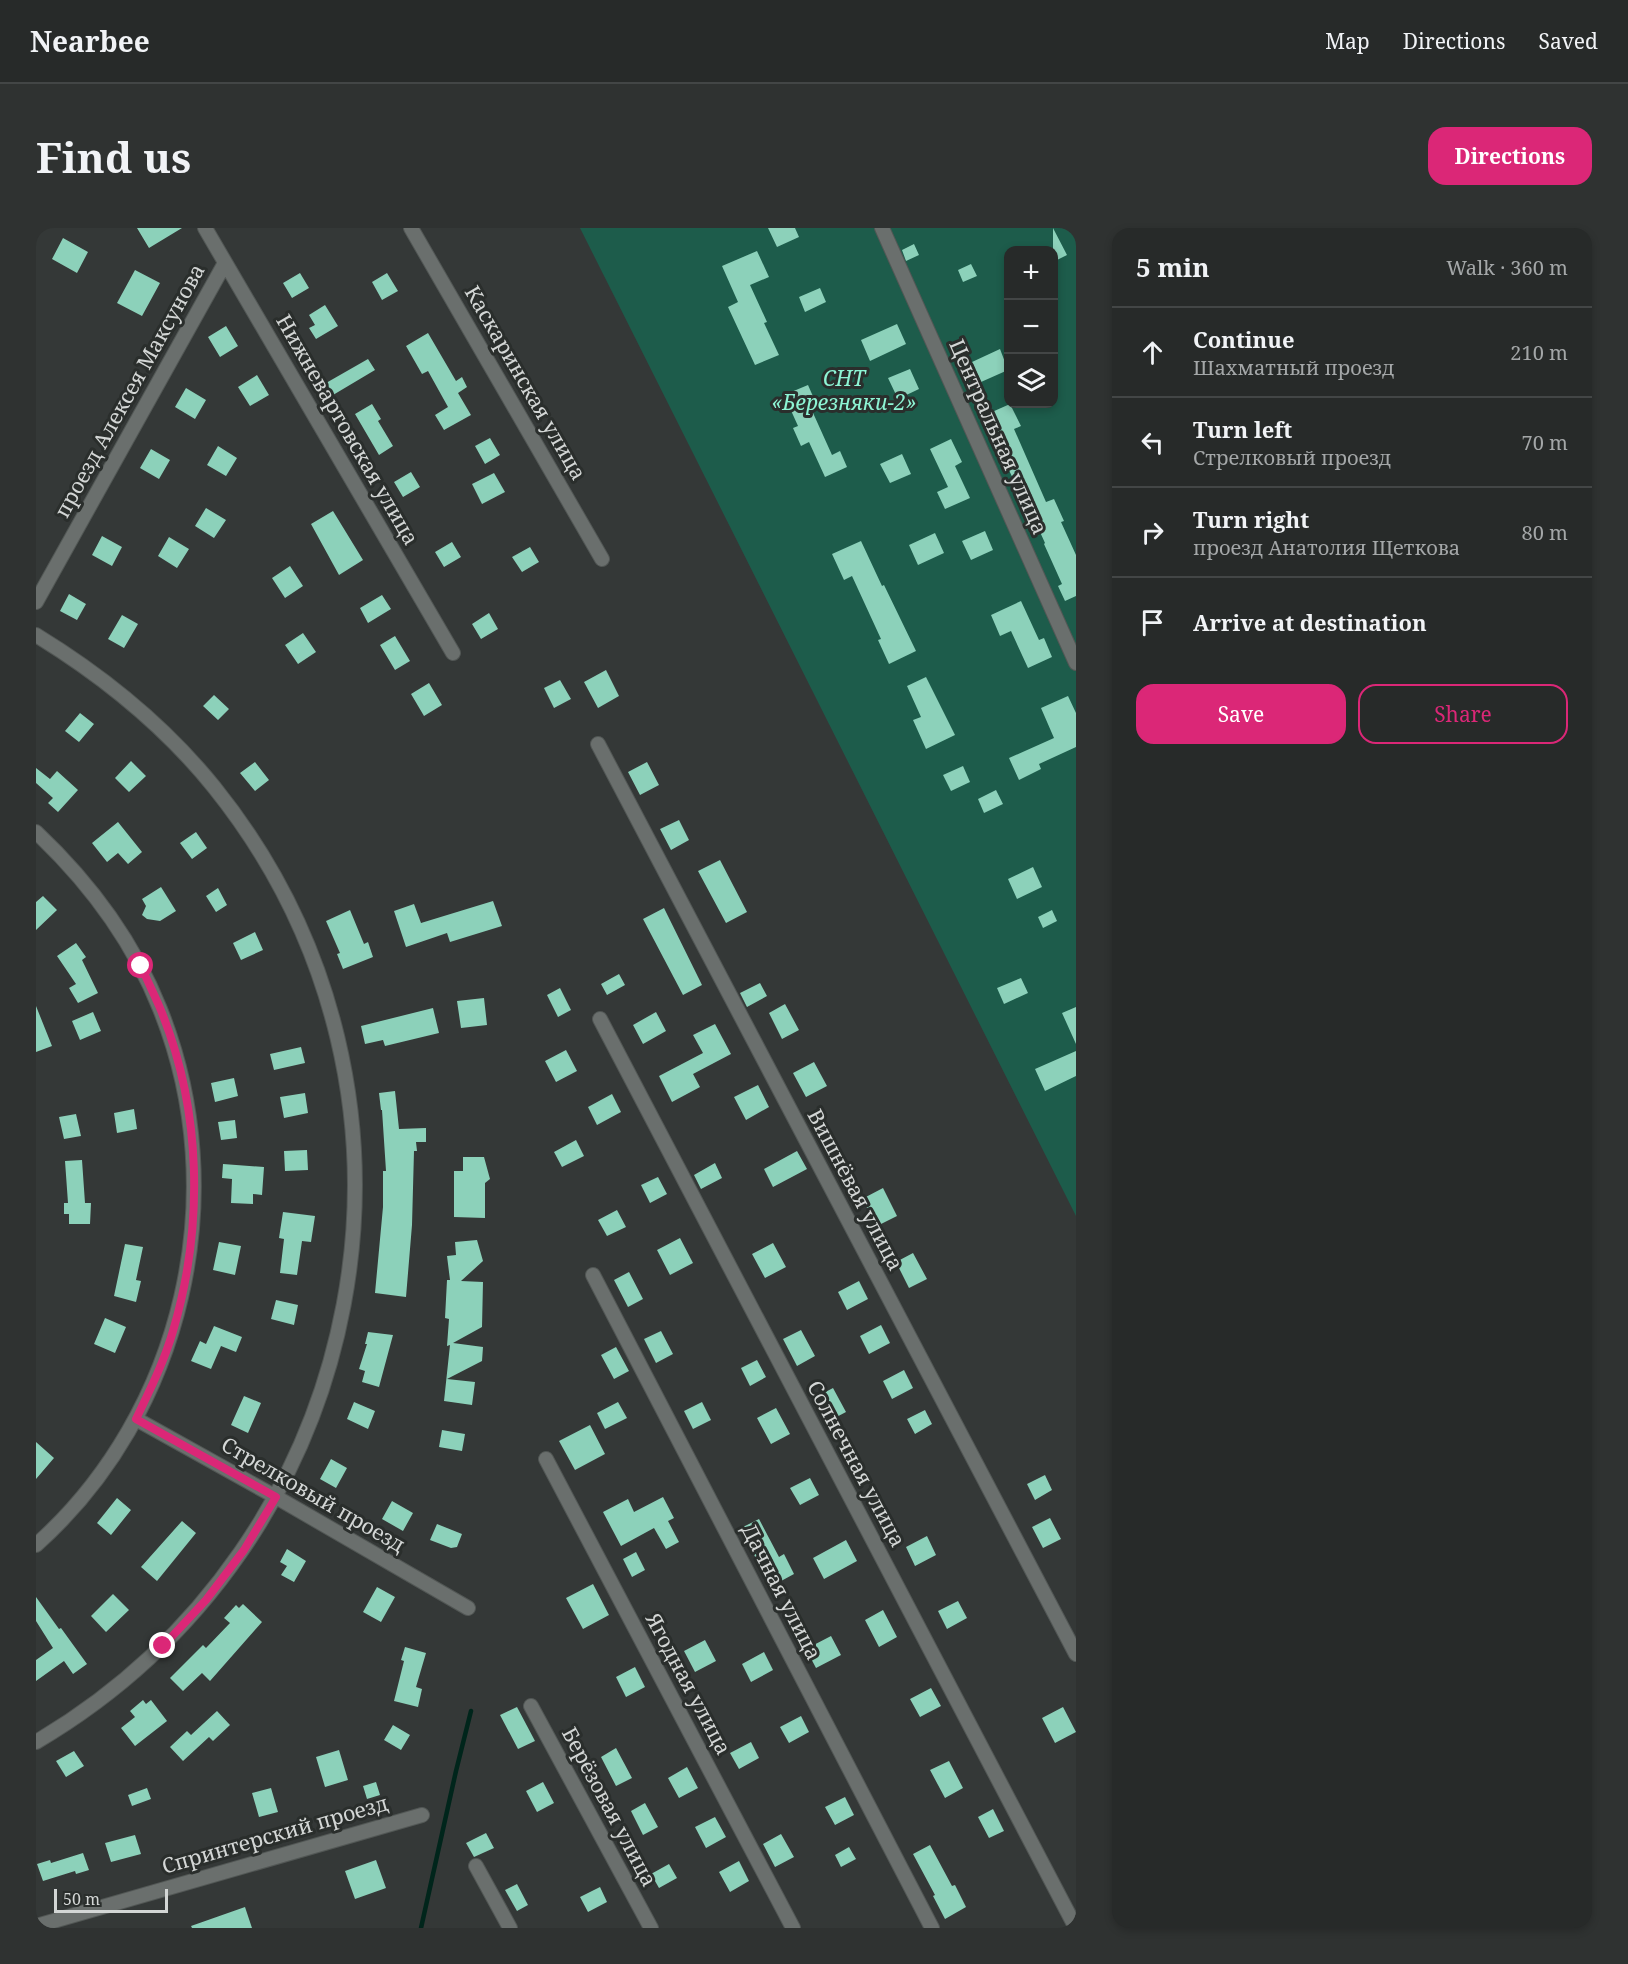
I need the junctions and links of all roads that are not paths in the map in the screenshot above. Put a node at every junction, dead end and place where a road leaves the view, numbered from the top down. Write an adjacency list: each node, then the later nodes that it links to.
1 (205, 228): 4 (street, Нижневартовская улица)
2 (411, 228): 5 (street, Каскаринская улица)
3 (882, 228): 9 (street, Центральная улица)
4 (225, 263): 6 (street, проезд Алексея Максунова); 8 (street, Нижневартовская улица)
5 (602, 559)
6 (36, 602)
7 (36, 635): 16 (street)
8 (453, 654)
9 (1076, 663)
10 (598, 744): 19 (street, Вишнёвая улица)
11 (36, 832): 14 (street)
12 (600, 1019): 29 (street, Солнечная улица)
13 (593, 1275): 28 (street, Дачная улица)
14 (136, 1419): 16 (street, Стрелковый проезд); 17 (street)
15 (546, 1459): 27 (street, Ягодная улица)
16 (276, 1497): 18 (street, Стрелковый проезд); 21 (street)
17 (36, 1545)
18 (468, 1608)
19 (1076, 1654)
20 (531, 1706): 26 (street, Берёзовая улица)
21 (36, 1742)
22 (422, 1815): 24 (street, Спринтерский проезд)
23 (476, 1866): 25 (street)
24 (36, 1926)
25 (510, 1928)
26 (651, 1928)
27 (793, 1928)
28 (932, 1928)
29 (1076, 1928)

